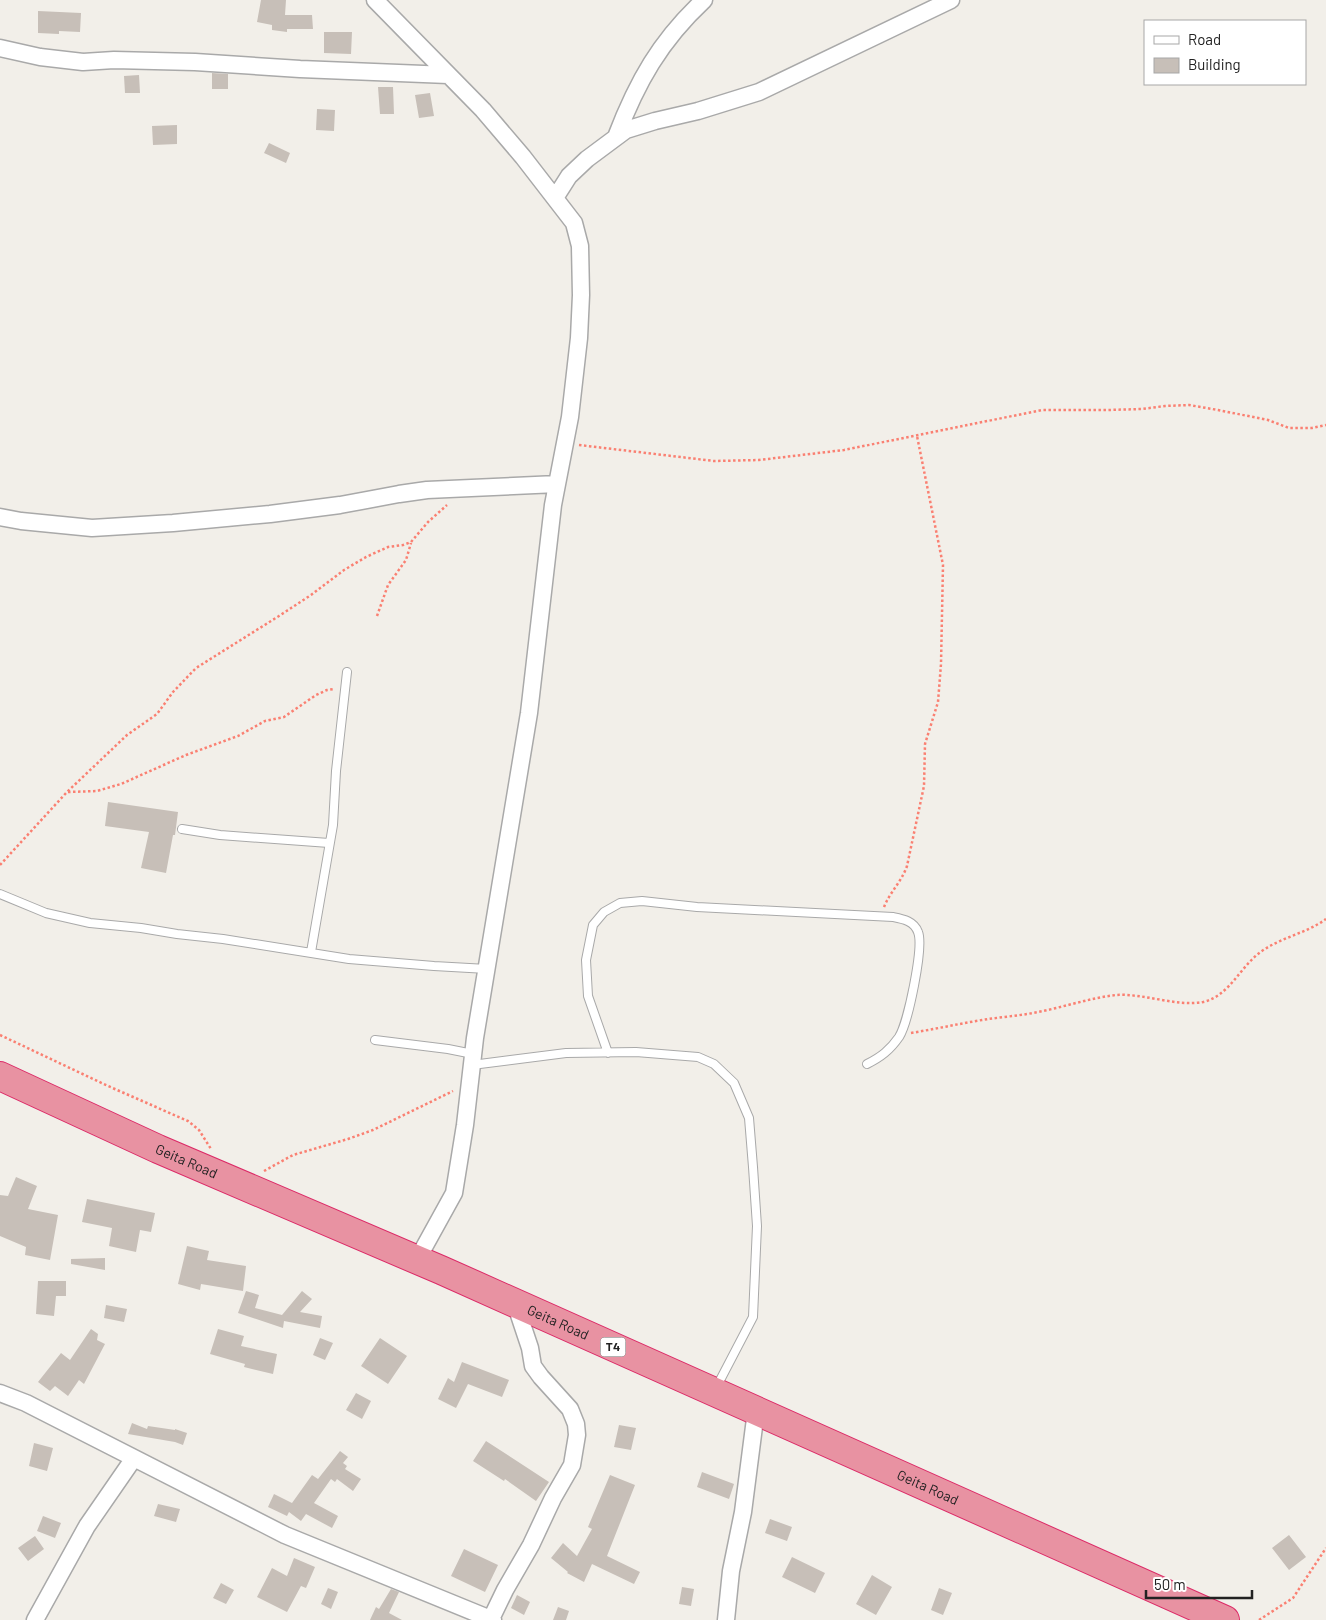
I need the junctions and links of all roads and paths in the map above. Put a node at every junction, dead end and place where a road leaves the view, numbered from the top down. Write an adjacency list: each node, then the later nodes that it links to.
1 (375, 0): 5 (street)
2 (704, 0): 6 (street)
3 (951, 0): 6 (street)
4 (0, 48): 5 (street)
5 (448, 75): 7 (street)
6 (616, 138): 7 (street)
7 (555, 198): 10 (street)
8 (1326, 425): 9 (path)
9 (917, 436): 10 (path); 23 (path)
10 (565, 443): 11 (street)
11 (558, 484): 12 (street); 26 (street)
12 (467, 487): 13 (street); 14 (path)
13 (0, 517)
14 (411, 542): 15 (path); 18 (path)
15 (377, 616)
16 (347, 672): 17 (lane)
17 (345, 688): 18 (path); 20 (lane)
18 (67, 792): 21 (path)
19 (182, 829): 20 (lane)
20 (329, 843): 25 (lane)
21 (0, 865)
22 (0, 894): 25 (lane)
23 (881, 916): 28 (lane); 30 (lane)
24 (1326, 919): 28 (path)
25 (310, 952): 26 (lane)
26 (487, 968): 31 (street)
27 (0, 1035): 35 (path)
28 (900, 1035): 32 (lane)
29 (376, 1040): 31 (lane)
30 (608, 1053): 31 (lane); 39 (lane)
31 (473, 1060): 34 (street)
32 (867, 1064)
33 (0, 1076): 37 (highway, Geita Road / T4)
34 (470, 1082): 36 (path); 37 (street)
35 (211, 1149)
36 (260, 1174)
37 (417, 1260): 38 (highway, Geita Road / T4)
38 (515, 1303): 39 (highway, Geita Road / T4); 45 (street)
39 (714, 1392): 41 (highway, Geita Road / T4)
40 (0, 1393): 42 (street)
41 (756, 1411): 46 (street); 47 (highway, Geita Road / T4)
42 (134, 1458): 44 (street); 45 (street)
43 (1326, 1548): 48 (path)
44 (35, 1620)
45 (492, 1620)
46 (726, 1620)
47 (1225, 1620)
48 (1259, 1620)

